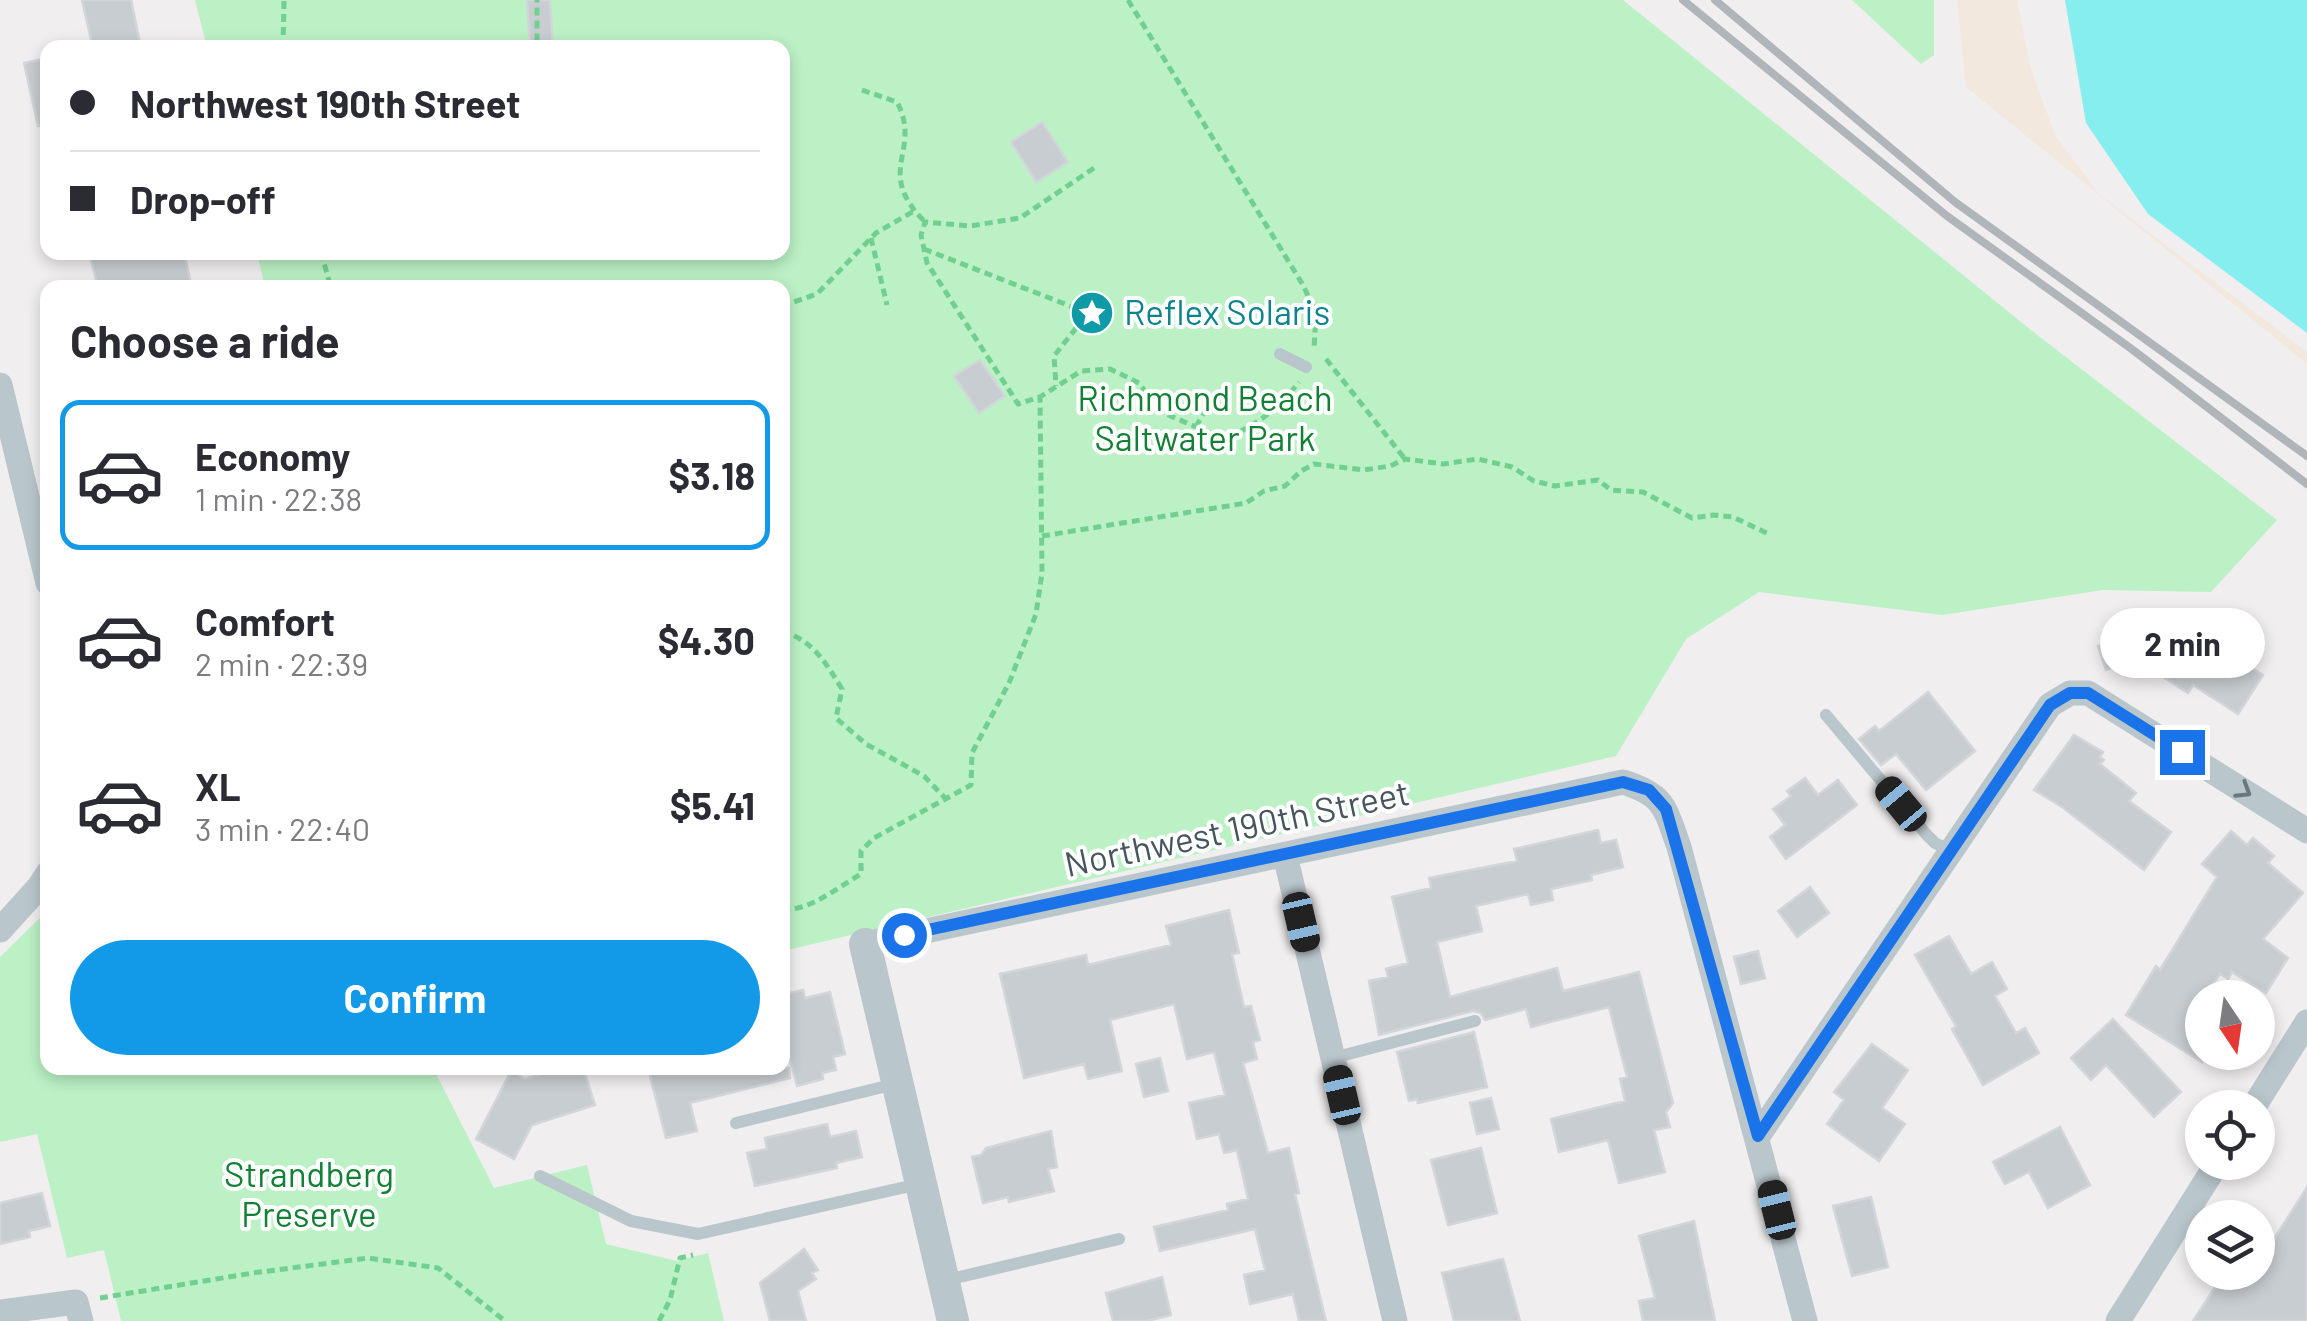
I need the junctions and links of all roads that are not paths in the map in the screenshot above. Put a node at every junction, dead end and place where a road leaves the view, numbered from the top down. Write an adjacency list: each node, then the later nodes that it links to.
1 (1280, 354): 2 (lane)
2 (1306, 367)
3 (0, 385): 4 (street)
4 (40, 549)
5 (1826, 716): 7 (lane)
6 (2307, 830): 7 (street, one-way to 6)
7 (1951, 851): 18 (street)
8 (1285, 854): 11 (street, Northwest 190th Street); 14 (street); 18 (street, Northwest 190th Street)
9 (40, 886): 10 (street)
10 (0, 930)
11 (865, 944): 15 (street)
12 (1475, 1022): 14 (lane)
13 (2304, 1032): 16 (street)
14 (1333, 1058): 27 (street)
15 (898, 1084): 17 (lane); 21 (street)
16 (2265, 1090)
17 (736, 1123)
18 (1758, 1136): 28 (street)
19 (540, 1176): 21 (lane)
20 (2207, 1180): 29 (street)
21 (921, 1183): 23 (street)
22 (1119, 1238): 23 (lane)
23 (944, 1281): 26 (street)
24 (79, 1311): 25 (street)
25 (0, 1312)
26 (953, 1321)
27 (1394, 1321)
28 (1805, 1321)
29 (2118, 1321)

